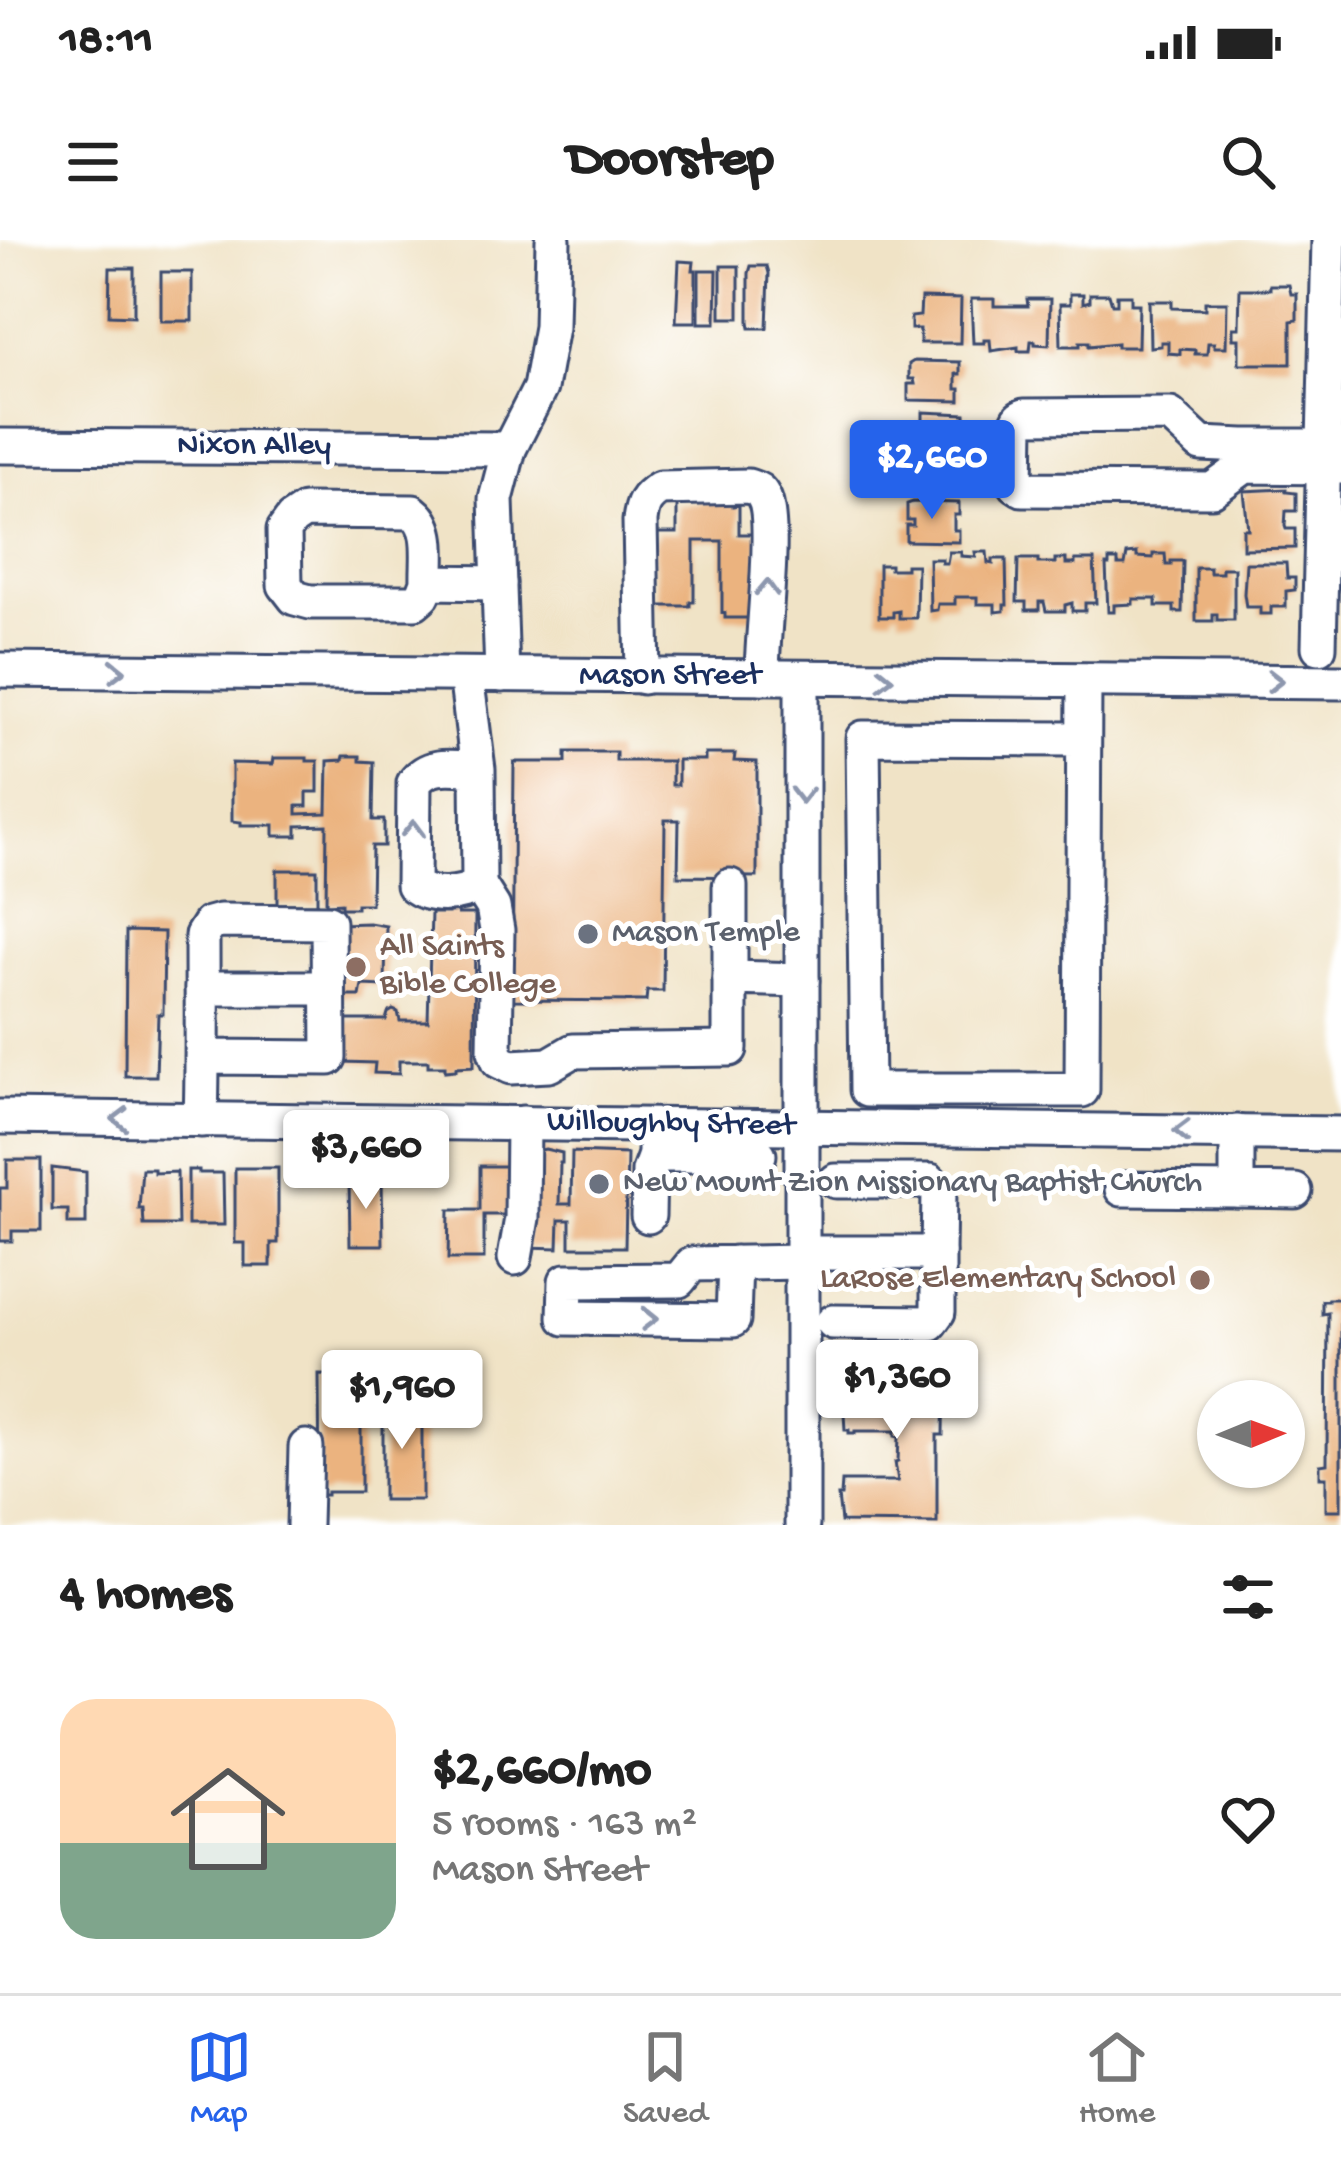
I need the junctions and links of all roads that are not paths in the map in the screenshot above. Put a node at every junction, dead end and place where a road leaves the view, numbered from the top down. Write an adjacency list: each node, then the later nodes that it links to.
1 (553, 240): 4 (street)
2 (1329, 240): 6 (street)
3 (0, 446): 4 (street, Nixon Alley)
4 (508, 448): 8 (street)
5 (1245, 456): 5 (street); 6 (street)
6 (1333, 457): 9 (street)
7 (428, 582): 7 (street); 8 (street)
8 (499, 583): 12 (street)
9 (1319, 646)
10 (0, 670): 11 (street, Mason Street, one-way to 11)
11 (466, 675): 12 (street, Mason Street); 19 (street)
12 (502, 675): 13 (street, Mason Street)
13 (643, 677): 14 (street, Mason Street); 14 (street, one-way to 13)
14 (762, 677): 15 (street, Mason Street)
15 (802, 678): 16 (street, Mason Street, one-way to 16); 23 (street, one-way to 23)
16 (1084, 681): 17 (street, Mason Street, one-way to 17); 18 (street)
17 (1341, 682)
18 (1083, 739): 27 (street); 27 (street)
19 (478, 770): 20 (street); 20 (street, one-way to 19)
20 (479, 885): 22 (street)
21 (730, 886): 22 (street)
22 (730, 978): 23 (street)
23 (802, 980): 31 (street)
24 (202, 988): 25 (street); 25 (street); 26 (street)
25 (328, 988): 26 (street)
26 (202, 1057): 29 (street)
27 (1082, 1090): 32 (street)
28 (0, 1117): 29 (street, Willoughby Street, one-way to 28)
29 (201, 1120): 30 (street, Willoughby Street)
30 (523, 1123): 35 (street, Willoughby Street); 43 (street)
31 (802, 1127): 32 (street, Willoughby Street); 35 (street, Willoughby Street); 44 (street)
32 (1082, 1130): 33 (street, Willoughby Street, one-way to 32)
33 (1237, 1132): 34 (street, Willoughby Street); 39 (street)
34 (1341, 1134)
35 (655, 1140): 36 (street); 41 (street)
36 (759, 1155)
37 (836, 1181): 42 (street)
38 (1122, 1189): 39 (street)
39 (1237, 1190): 40 (street)
40 (1295, 1191)
41 (648, 1216)
42 (938, 1253): 44 (street); 46 (street)
43 (514, 1258)
44 (802, 1258): 45 (street); 49 (street)
45 (735, 1263): 45 (street, one-way to 45)
46 (833, 1322)
47 (306, 1447): 48 (street)
48 (304, 1525)
49 (802, 1525)

